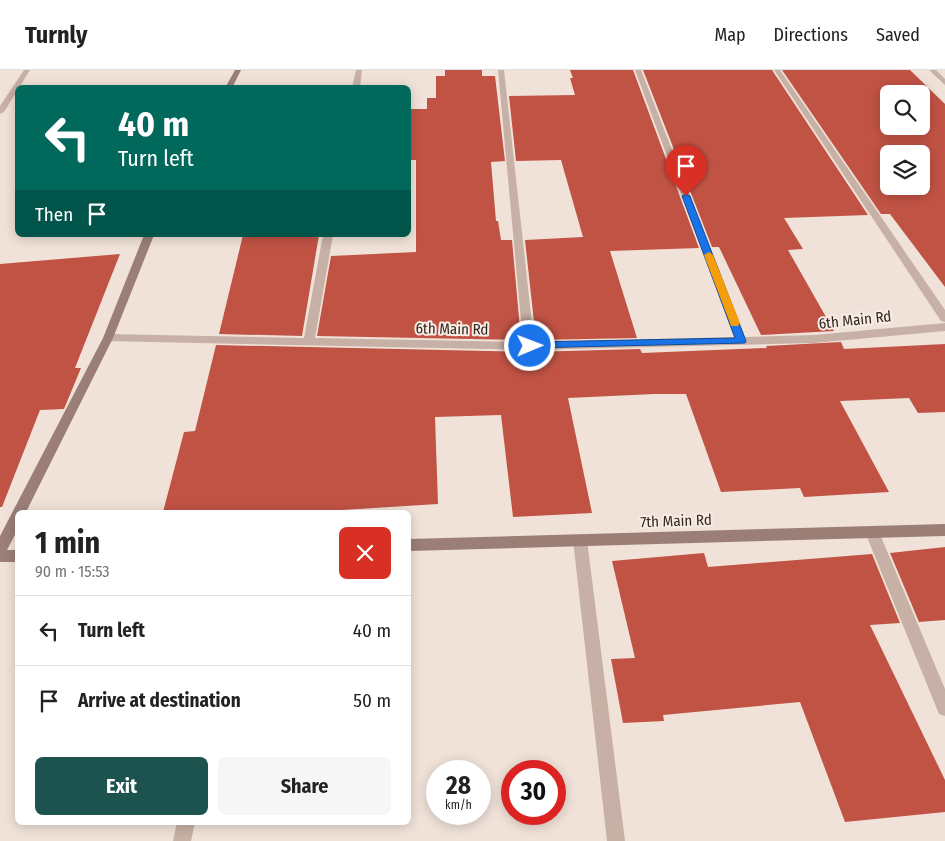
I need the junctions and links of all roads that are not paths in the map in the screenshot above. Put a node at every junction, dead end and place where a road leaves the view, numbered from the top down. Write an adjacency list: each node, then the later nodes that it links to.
1 (27, 70): 9 (street)
2 (238, 70): 10 (street)
3 (359, 70): 11 (street)
4 (501, 70): 21 (street)
5 (638, 70): 20 (street)
6 (777, 70): 16 (street)
7 (932, 70): 8 (street)
8 (945, 83)
9 (17, 85)
10 (230, 85)
11 (356, 85)
12 (15, 89): 13 (street)
13 (0, 112)
14 (148, 237): 18 (street)
15 (328, 237): 19 (street)
16 (945, 318)
17 (945, 327): 20 (street, 6th Main Rd)
18 (108, 338): 19 (street, 6th Main Rd); 22 (street)
19 (309, 341): 21 (street, 6th Main Rd)
20 (742, 341): 21 (street, 6th Main Rd)
21 (530, 346)
22 (20, 510)
23 (15, 520): 28 (street)
24 (945, 530): 25 (street, 7th Main Rd)
25 (872, 532): 26 (street, 7th Main Rd); 31 (street)
26 (580, 540): 27 (street, 7th Main Rd); 34 (street)
27 (411, 545)
28 (0, 550)
29 (0, 556): 30 (street)
30 (15, 556)
31 (945, 708)
32 (185, 825): 33 (street)
33 (182, 841)
34 (616, 841)

